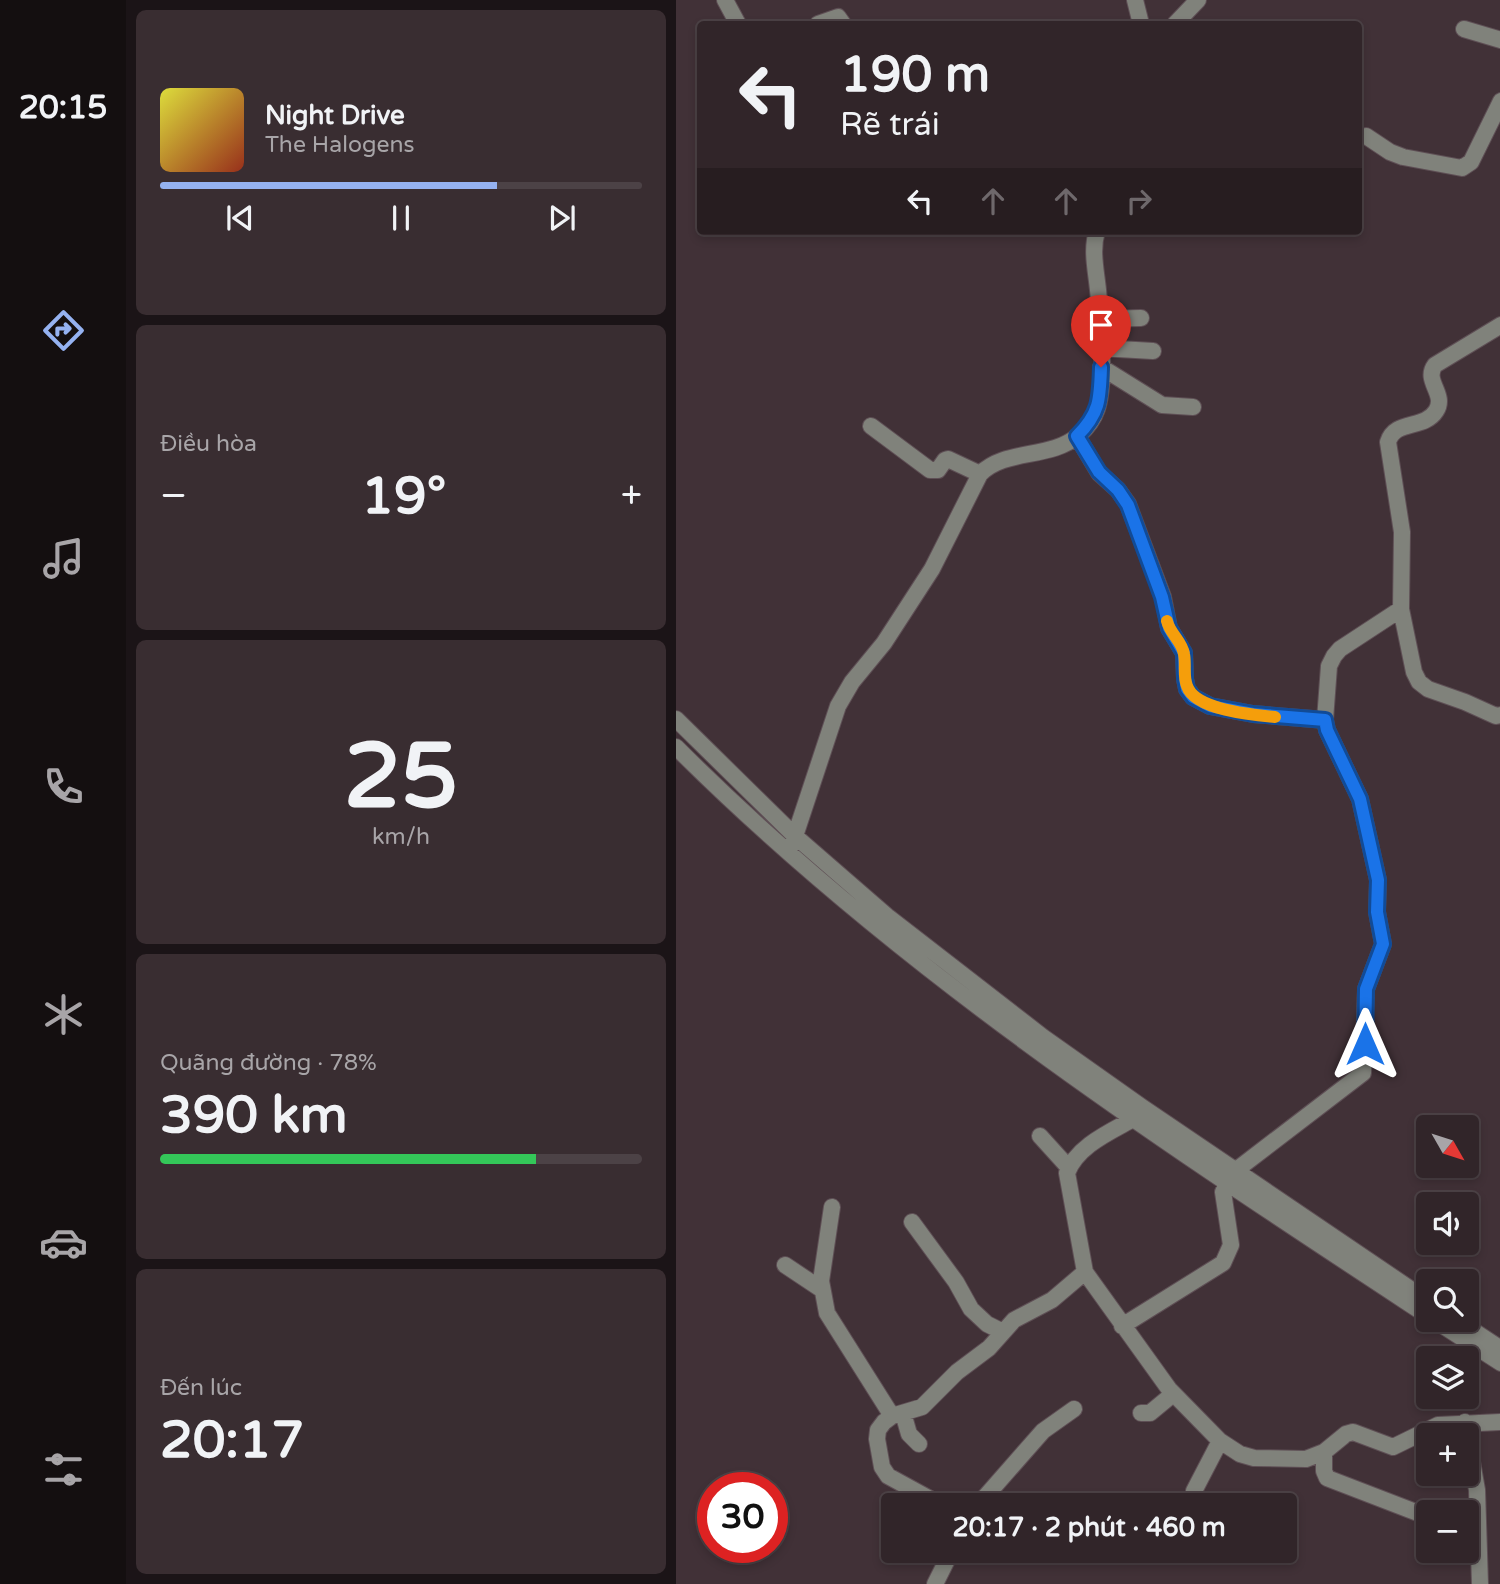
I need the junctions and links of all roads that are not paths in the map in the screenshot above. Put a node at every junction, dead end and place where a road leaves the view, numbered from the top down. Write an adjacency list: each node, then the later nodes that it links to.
1 (725, 0): 4 (street)
2 (1135, 0): 5 (street)
3 (1198, 0): 6 (street)
4 (736, 21)
5 (1139, 21)
6 (1178, 21)
7 (1464, 29): 8 (street)
8 (1500, 40)
9 (1500, 100): 10 (street)
10 (1367, 136)
11 (1095, 235): 13 (street)
12 (1141, 318): 13 (street)
13 (1101, 319): 15 (street)
14 (1500, 325): 22 (street)
15 (1101, 348): 16 (street); 17 (street)
16 (1153, 351)
17 (1101, 367): 18 (street); 20 (street)
18 (1193, 407)
19 (871, 426): 21 (street)
20 (1077, 436): 21 (street); 25 (street)
21 (980, 474): 27 (street)
22 (1401, 609): 23 (street); 25 (street)
23 (1500, 715)
24 (676, 719): 27 (street)
25 (1325, 720): 32 (street)
26 (676, 747): 28 (street)
27 (796, 837): 28 (street); 32 (street)
28 (788, 853): 29 (street)
29 (1133, 1119): 31 (street); 32 (street)
30 (1040, 1136): 31 (street)
31 (1069, 1168): 36 (street)
32 (1231, 1177): 38 (street); 39 (street); 40 (street)
33 (832, 1207): 37 (street)
34 (912, 1222): 41 (street)
35 (785, 1265): 37 (street)
36 (1085, 1272): 40 (street); 41 (street)
37 (821, 1289): 49 (street)
38 (1416, 1293)
39 (1416, 1308)
40 (1122, 1326): 46 (street)
41 (1003, 1332): 49 (street)
42 (1452, 1332): 45 (street)
43 (1475, 1332): 44 (street)
44 (1500, 1349)
45 (1500, 1363)
46 (1173, 1394): 48 (street); 52 (street)
47 (1074, 1409): 58 (street)
48 (1141, 1413)
49 (897, 1415): 53 (street); 56 (street)
50 (1465, 1422): 51 (street); 54 (street); 63 (street)
51 (1500, 1422)
52 (1220, 1441): 54 (street); 59 (street)
53 (919, 1444)
54 (1324, 1452): 60 (street)
55 (915, 1474): 56 (street)
56 (895, 1481): 57 (street)
57 (918, 1493)
58 (989, 1493)
59 (1194, 1493)
60 (1416, 1512)
61 (946, 1563): 62 (street)
62 (935, 1584)
63 (1480, 1584)

